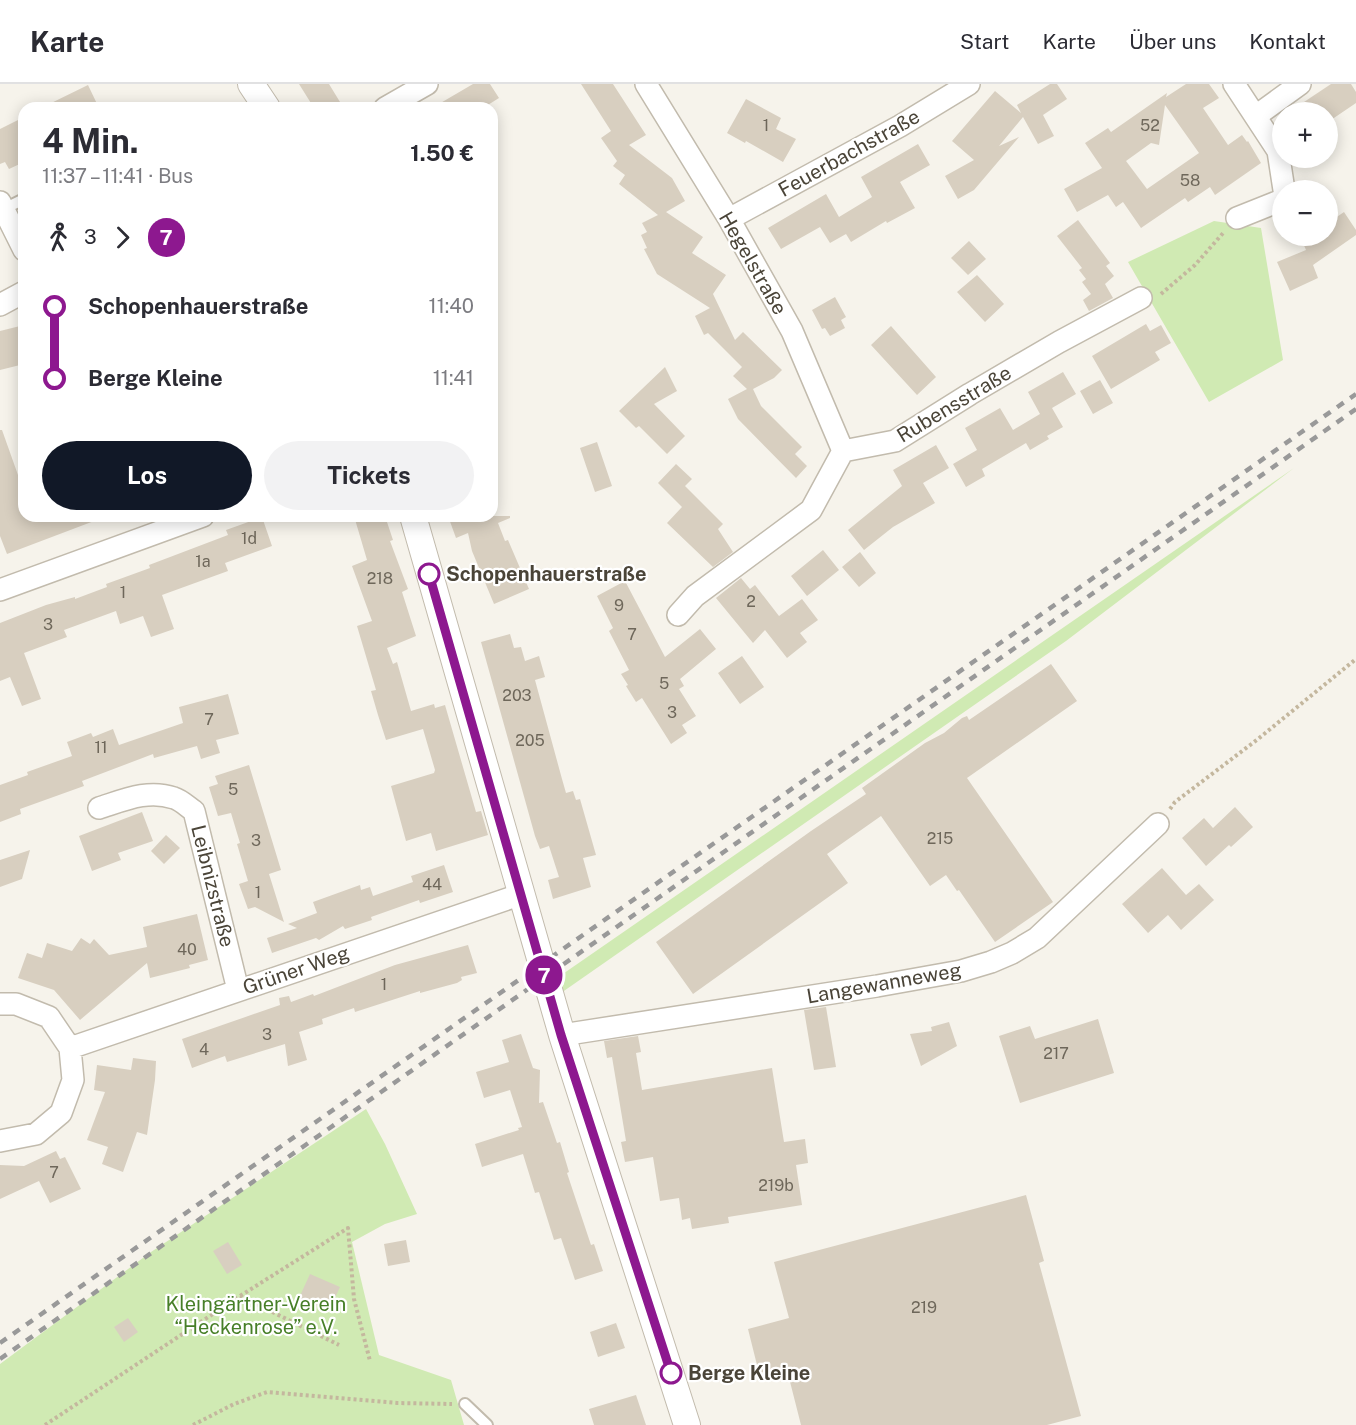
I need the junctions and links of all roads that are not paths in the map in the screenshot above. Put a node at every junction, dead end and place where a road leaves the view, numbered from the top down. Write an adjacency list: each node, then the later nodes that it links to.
1 (251, 84): 7 (street)
2 (427, 84): 8 (street)
3 (646, 84): 15 (street, Hegelstraße)
4 (969, 84): 15 (street, Feuerbachstraße)
5 (1234, 84): 9 (street)
6 (1300, 84): 9 (street)
7 (263, 102)
8 (396, 102)
9 (1256, 116): 10 (street)
10 (1282, 180)
11 (18, 201): 13 (lane)
12 (1272, 204): 14 (street)
13 (2, 206): 16 (street)
14 (1237, 218)
15 (729, 219): 20 (street, Hegelstraße)
16 (18, 238)
17 (18, 295): 19 (street)
18 (1142, 298): 20 (street, Rubensstraße)
19 (0, 305)
20 (843, 451): 24 (street)
21 (187, 522): 23 (street)
22 (415, 522): 27 (street)
23 (0, 590)
24 (678, 615)
25 (99, 808): 28 (street, Leibnizstraße)
26 (1158, 824): 30 (street, Langewanneweg)
27 (522, 894): 28 (street, Grüner Weg); 30 (street)
28 (238, 990): 31 (street, Grüner Weg)
29 (0, 1005): 31 (street)
30 (561, 1035): 35 (street)
31 (70, 1048): 32 (street)
32 (0, 1141)
33 (465, 1404): 34 (lane)
34 (487, 1425)
35 (687, 1425)

